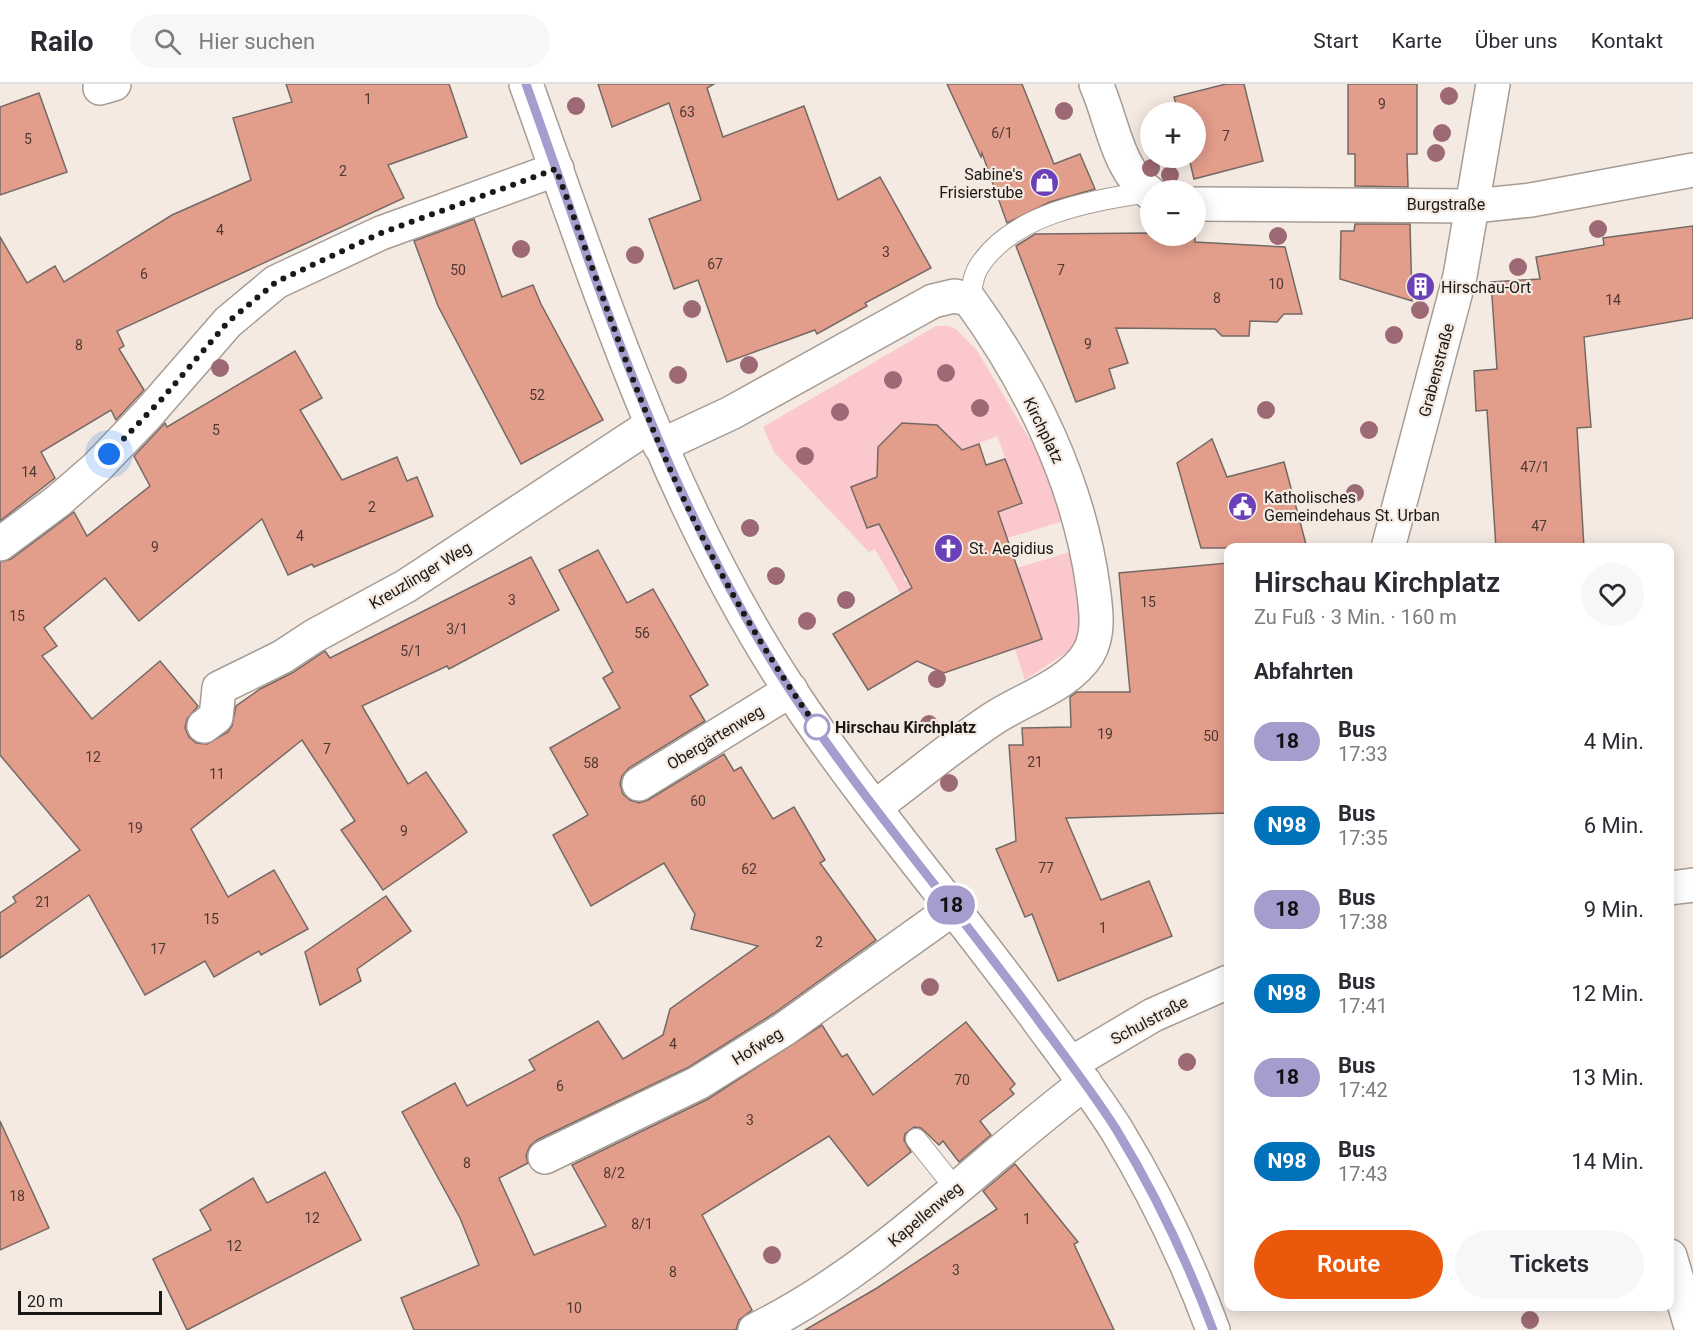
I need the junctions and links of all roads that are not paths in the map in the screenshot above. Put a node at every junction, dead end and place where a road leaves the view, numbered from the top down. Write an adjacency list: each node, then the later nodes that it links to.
1 (526, 84): 4 (street)
2 (1096, 84): 6 (street)
3 (1493, 84): 9 (street, Grabenstraße)
4 (556, 169): 11 (street); 13 (street)
5 (1693, 170): 9 (street, Burgstraße)
6 (1140, 183)
7 (1140, 194): 10 (lane)
8 (1206, 204): 9 (street, Burgstraße)
9 (1474, 206): 12 (street, Grabenstraße)
10 (969, 299): 11 (street); 17 (street, Kirchplatz)
11 (656, 435): 14 (street); 15 (street, Kreuzlinger Weg)
12 (1389, 543)
13 (0, 544)
14 (791, 690): 16 (street, Obergärtenweg); 17 (street)
15 (204, 726)
16 (639, 784)
17 (875, 807): 20 (street)
18 (1693, 885): 19 (street)
19 (1674, 887)
20 (954, 908): 22 (street); 24 (street, Hofweg)
21 (1224, 984): 22 (street, Schulstraße)
22 (1078, 1073): 25 (street, Kapellenweg); 28 (street)
23 (916, 1139): 25 (lane)
24 (544, 1157)
25 (955, 1188): 27 (street, Kapellenweg)
26 (1674, 1269): 29 (street)
27 (755, 1330)
28 (1213, 1330)
29 (1692, 1330)

